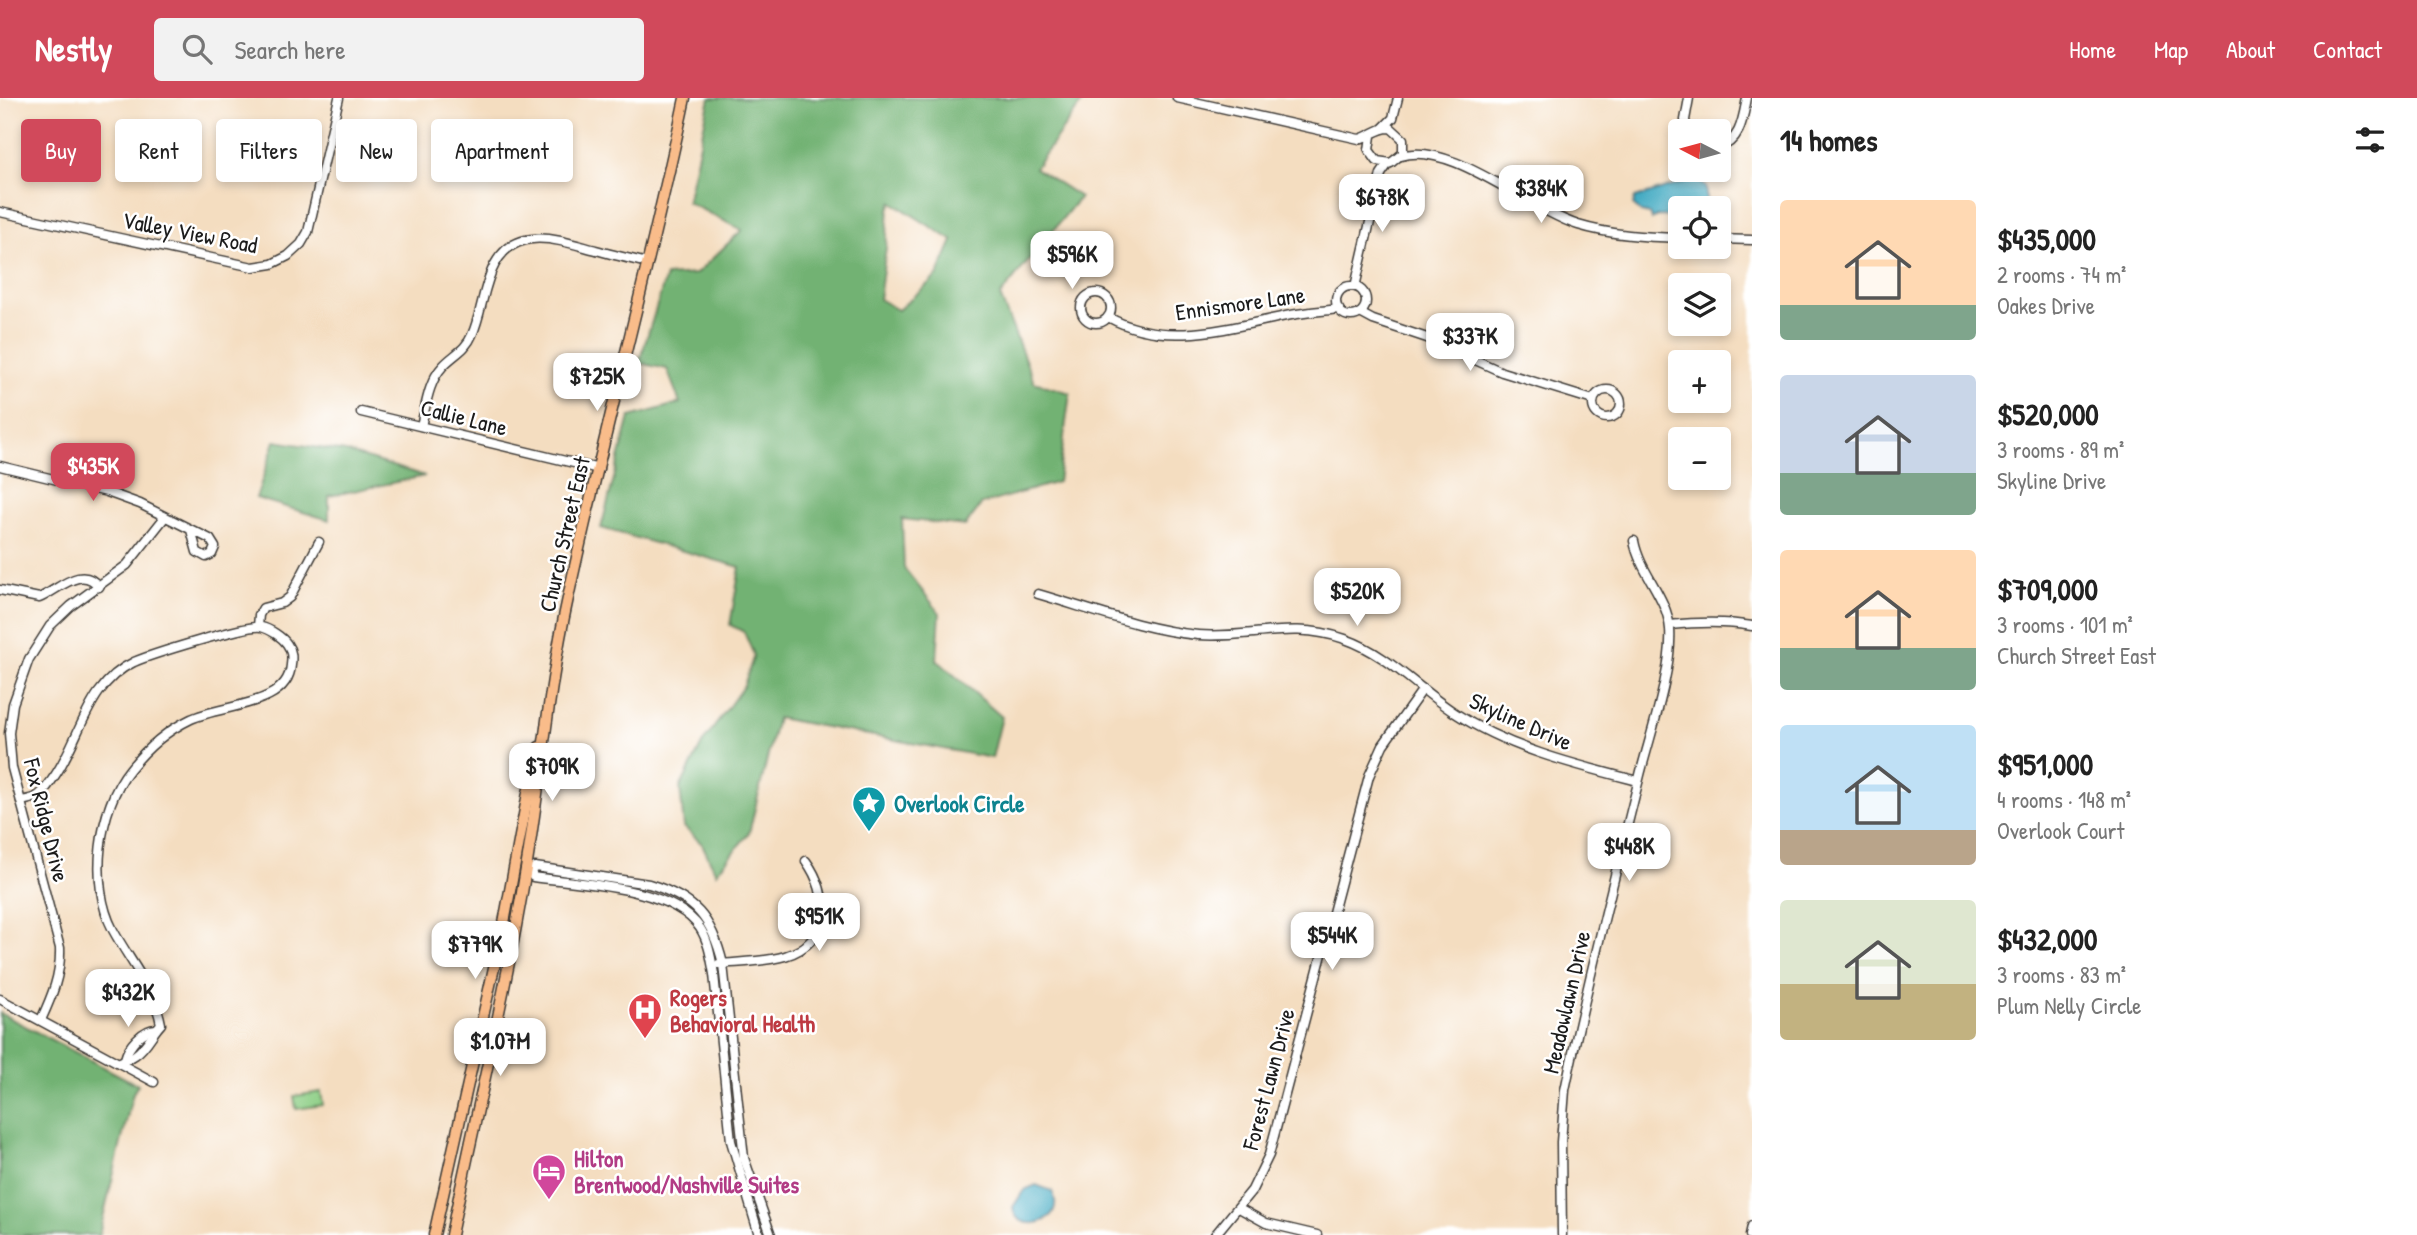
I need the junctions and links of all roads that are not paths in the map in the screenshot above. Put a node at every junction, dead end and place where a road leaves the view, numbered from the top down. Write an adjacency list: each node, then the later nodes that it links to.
1 (339, 98): 21 (street, Valley View Road)
2 (685, 98): 25 (main road, Church Street East)
3 (1177, 98): 12 (street)
4 (1398, 98): 7 (street)
5 (1689, 98): 8 (street)
6 (1747, 98): 13 (street)
7 (1393, 118): 9 (street); 10 (street)
8 (1685, 119)
9 (1383, 128): 10 (street); 11 (street)
10 (1397, 131): 14 (street)
11 (1371, 136): 12 (street); 15 (street)
12 (1359, 139): 15 (street)
13 (1731, 142)
14 (1404, 144): 16 (street); 17 (street)
15 (1369, 150): 18 (street)
16 (1414, 152): 17 (street); 22 (street)
17 (1401, 156): 19 (street)
18 (1377, 161): 19 (street); 20 (street)
19 (1388, 164): 20 (street)
20 (1381, 174): 26 (street)
21 (0, 212)
22 (1668, 238)
23 (1731, 239): 24 (street)
24 (1752, 240)
25 (648, 263): 32 (street); 34 (main road, Church Street East)
26 (1355, 287): 27 (street); 28 (street)
27 (1339, 309): 28 (street); 29 (street, Ennismore Lane)
28 (1360, 313): 30 (street)
29 (1108, 317)
30 (1593, 400)
31 (361, 412): 32 (street, Callie Lane)
32 (421, 426): 34 (street, Callie Lane)
33 (0, 466): 35 (street)
34 (599, 469): 46 (main road, Church Street East)
35 (165, 517): 36 (street); 39 (street, Fox Ridge Drive)
36 (191, 530)
37 (1634, 541): 42 (street, Meadowlawn Drive)
38 (319, 542): 43 (street)
39 (99, 587): 40 (street); 48 (street, Fox Ridge Drive)
40 (0, 590)
41 (1038, 594): 45 (street, Skyline Drive)
42 (1670, 625): 44 (street); 47 (street, Meadowlawn Drive)
43 (258, 626): 48 (street); 55 (street)
44 (1752, 626)
45 (1423, 689): 47 (street, Skyline Drive); 57 (street, Forest Lawn Drive)
46 (544, 734): 50 (main road, Church Street East); 59 (main road, Church Street East)
47 (1639, 781): 65 (street, Meadowlawn Drive)
48 (21, 801): 54 (street, Fox Ridge Drive)
49 (806, 861): 52 (street)
50 (528, 870): 51 (street); 52 (street); 60 (main road, Church Street East)
51 (712, 964): 52 (street); 61 (street)
52 (723, 964): 62 (street)
53 (0, 999): 54 (street)
54 (41, 1020): 55 (street)
55 (122, 1061): 56 (street)
56 (154, 1082)
57 (1240, 1208): 63 (street, Forest Lawn Drive); 64 (street)
58 (1752, 1226): 66 (street)
59 (434, 1235)
60 (451, 1235)
61 (759, 1235)
62 (771, 1235)
63 (1216, 1235)
64 (1317, 1235)
65 (1562, 1235)
66 (1750, 1235)

